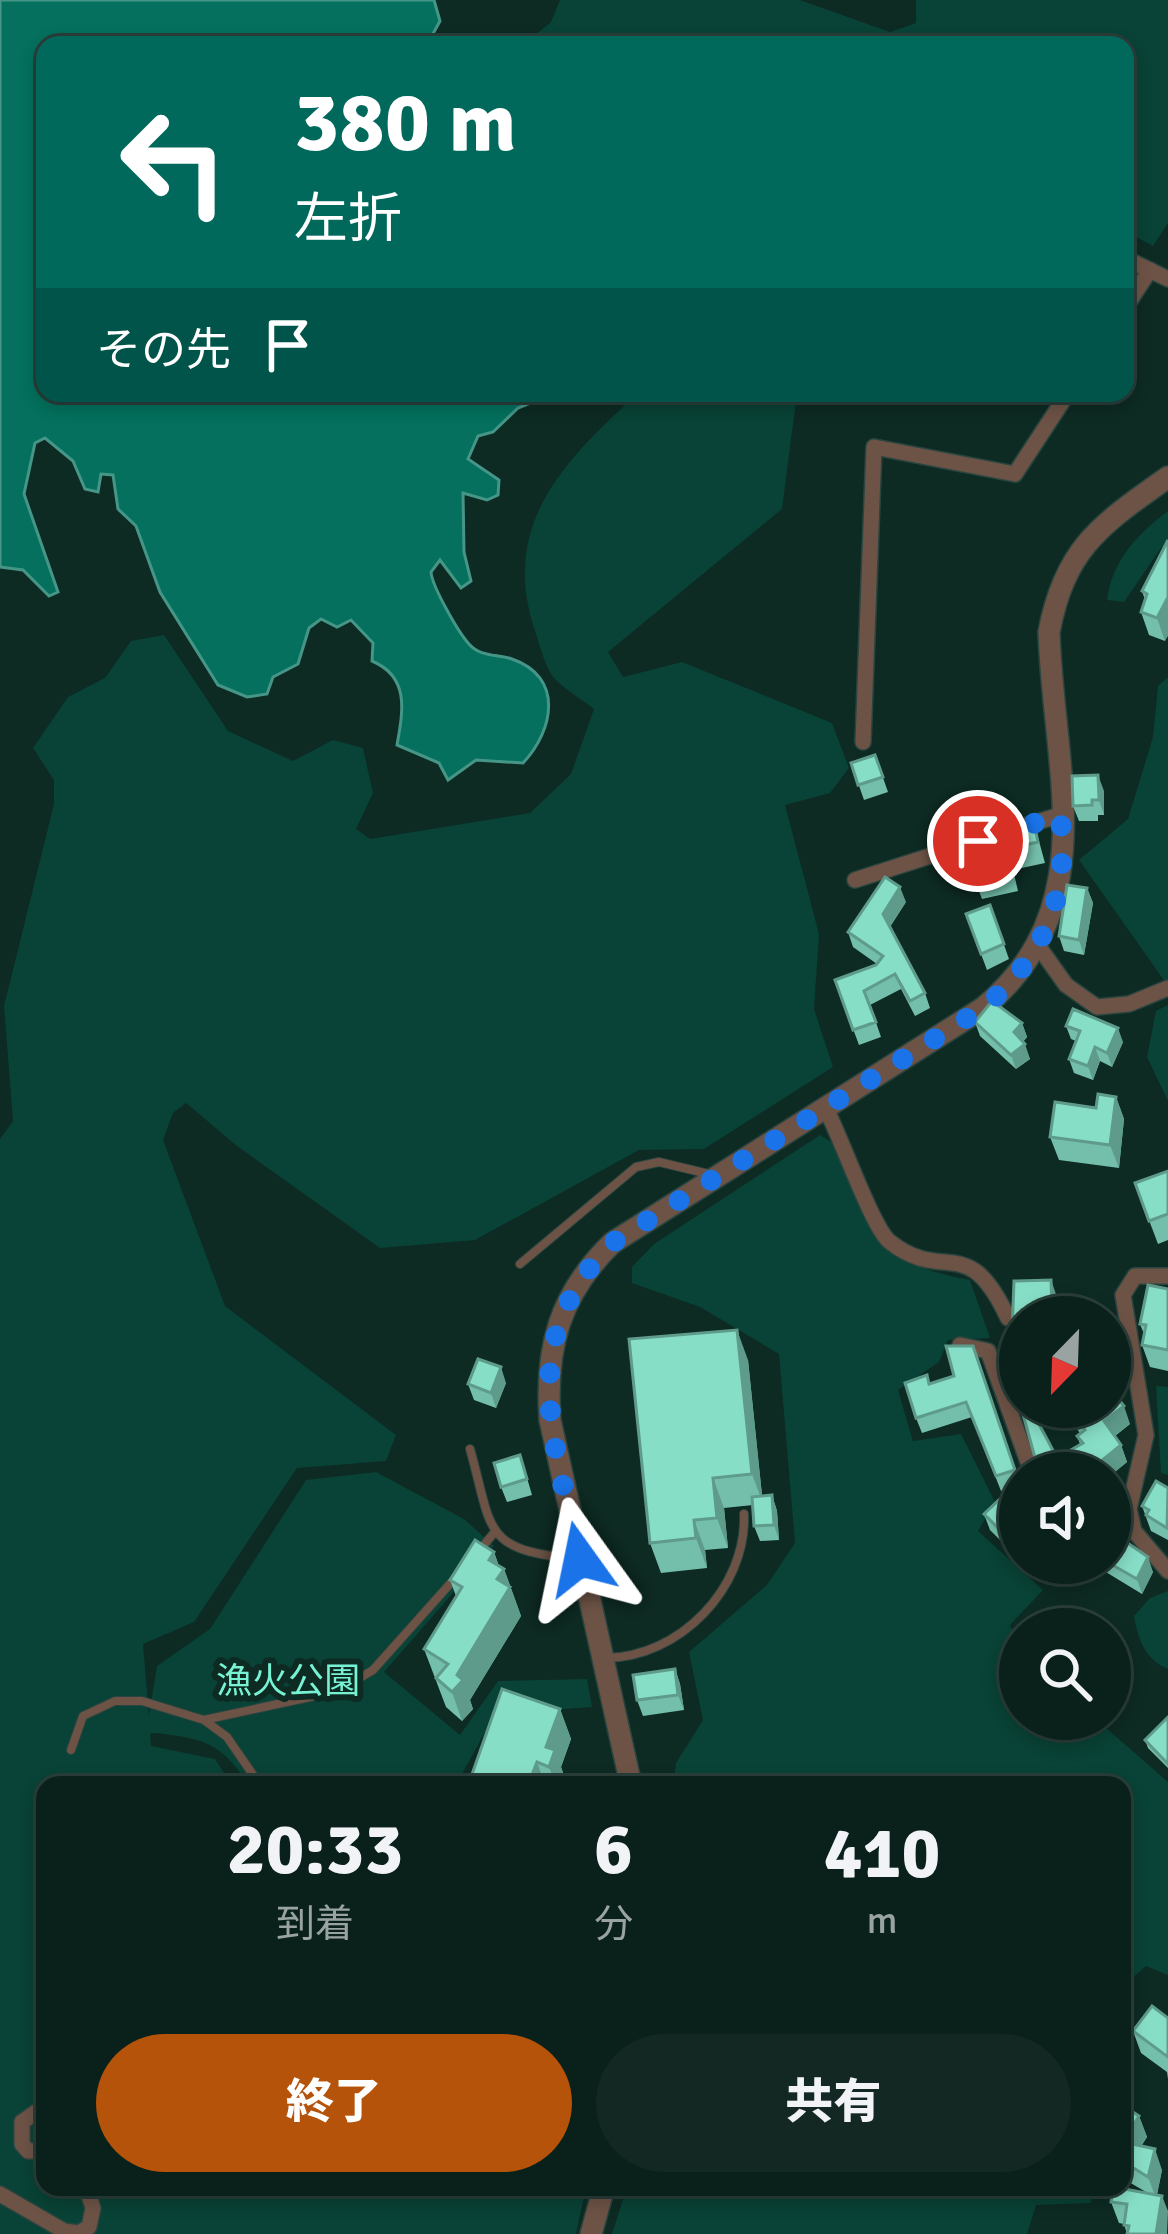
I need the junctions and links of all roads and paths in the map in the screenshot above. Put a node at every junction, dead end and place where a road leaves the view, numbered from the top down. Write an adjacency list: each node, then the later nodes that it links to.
1 (1134, 262): 2 (street)
2 (1150, 270): 3 (street); 4 (street)
3 (1168, 279)
4 (1134, 294)
5 (1063, 402): 7 (street)
6 (1168, 477): 8 (street)
7 (863, 742)
8 (1060, 815): 9 (street); 10 (street)
9 (855, 880)
10 (1039, 947): 11 (street); 12 (street)
11 (1168, 988)
12 (825, 1107): 13 (street); 16 (street)
13 (714, 1176): 14 (lane); 22 (street)
14 (520, 1264)
15 (1168, 1276): 23 (street)
16 (999, 1298)
17 (960, 1345): 19 (street)
18 (470, 1449): 21 (lane)
19 (1024, 1452)
20 (744, 1514): 24 (lane)
21 (494, 1534): 22 (lane); 25 (lane)
22 (580, 1559): 24 (street)
23 (1168, 1571)
24 (604, 1658): 28 (street)
25 (204, 1720): 26 (lane); 27 (lane)
26 (71, 1750)
27 (254, 1776)
28 (629, 1776)
29 (36, 2112): 30 (street)
30 (36, 2151)
31 (0, 2194): 32 (street)
32 (89, 2196)
33 (602, 2196): 34 (street)
34 (591, 2234)

